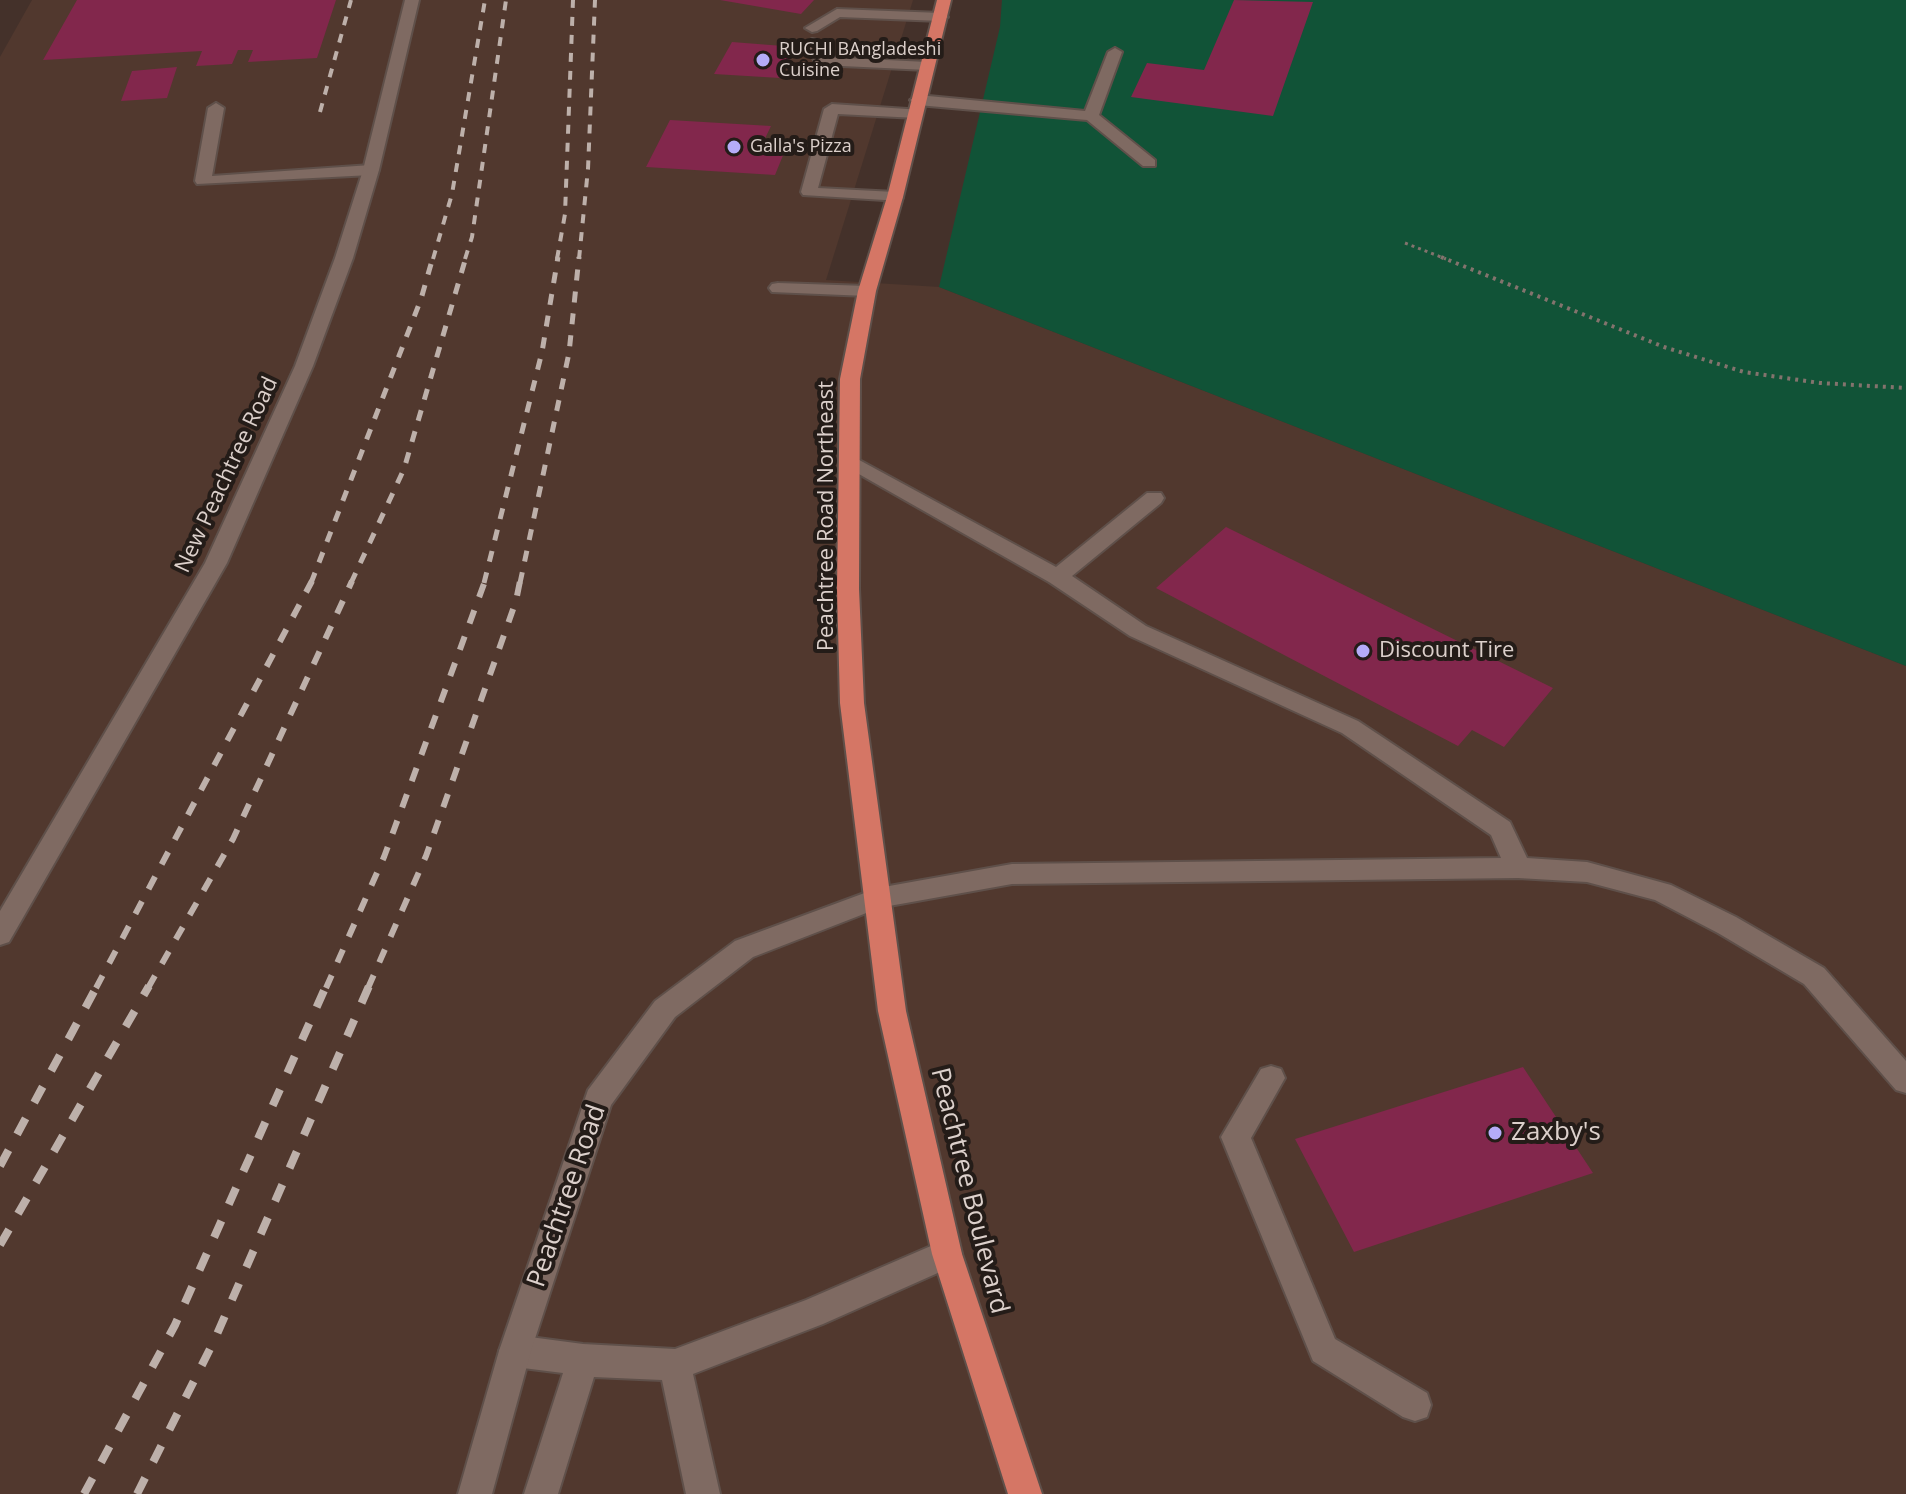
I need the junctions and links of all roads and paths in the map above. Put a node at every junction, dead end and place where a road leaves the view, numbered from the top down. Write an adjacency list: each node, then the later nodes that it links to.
1 (412, 0): 9 (street, New Peachtree Road)
2 (942, 8): 4 (highway, Peachtree Road Northeast); 4 (street)
3 (1115, 52): 7 (street)
4 (927, 66): 5 (highway, Peachtree Road Northeast)
5 (918, 106): 7 (street); 10 (highway, Peachtree Road Northeast); 10 (street)
6 (216, 108): 9 (street)
7 (1091, 116): 8 (street)
8 (1149, 163)
9 (371, 170): 20 (street, New Peachtree Road)
10 (895, 197): 13 (highway, Peachtree Road Northeast)
11 (1405, 243): 14 (path)
12 (778, 288): 13 (street)
13 (867, 291): 15 (highway, Peachtree Road Northeast)
14 (1906, 388)
15 (850, 461): 17 (street); 19 (highway, Peachtree Road Northeast)
16 (1154, 498): 17 (street)
17 (1057, 577): 18 (street)
18 (1518, 868): 19 (street, Peachtree Road); 22 (street, Peachtree Road)
19 (878, 898): 23 (highway, Peachtree Boulevard); 24 (street, Peachtree Road)
20 (0, 934)
21 (1271, 1078): 27 (street)
22 (1906, 1081)
23 (947, 1254): 26 (street); 31 (highway, Peachtree Boulevard)
24 (515, 1351): 25 (street); 28 (street, Peachtree Road)
25 (583, 1360): 26 (street); 29 (street)
26 (675, 1365): 30 (street)
27 (1415, 1405)
28 (475, 1494)
29 (541, 1494)
30 (703, 1494)
31 (1025, 1494)

